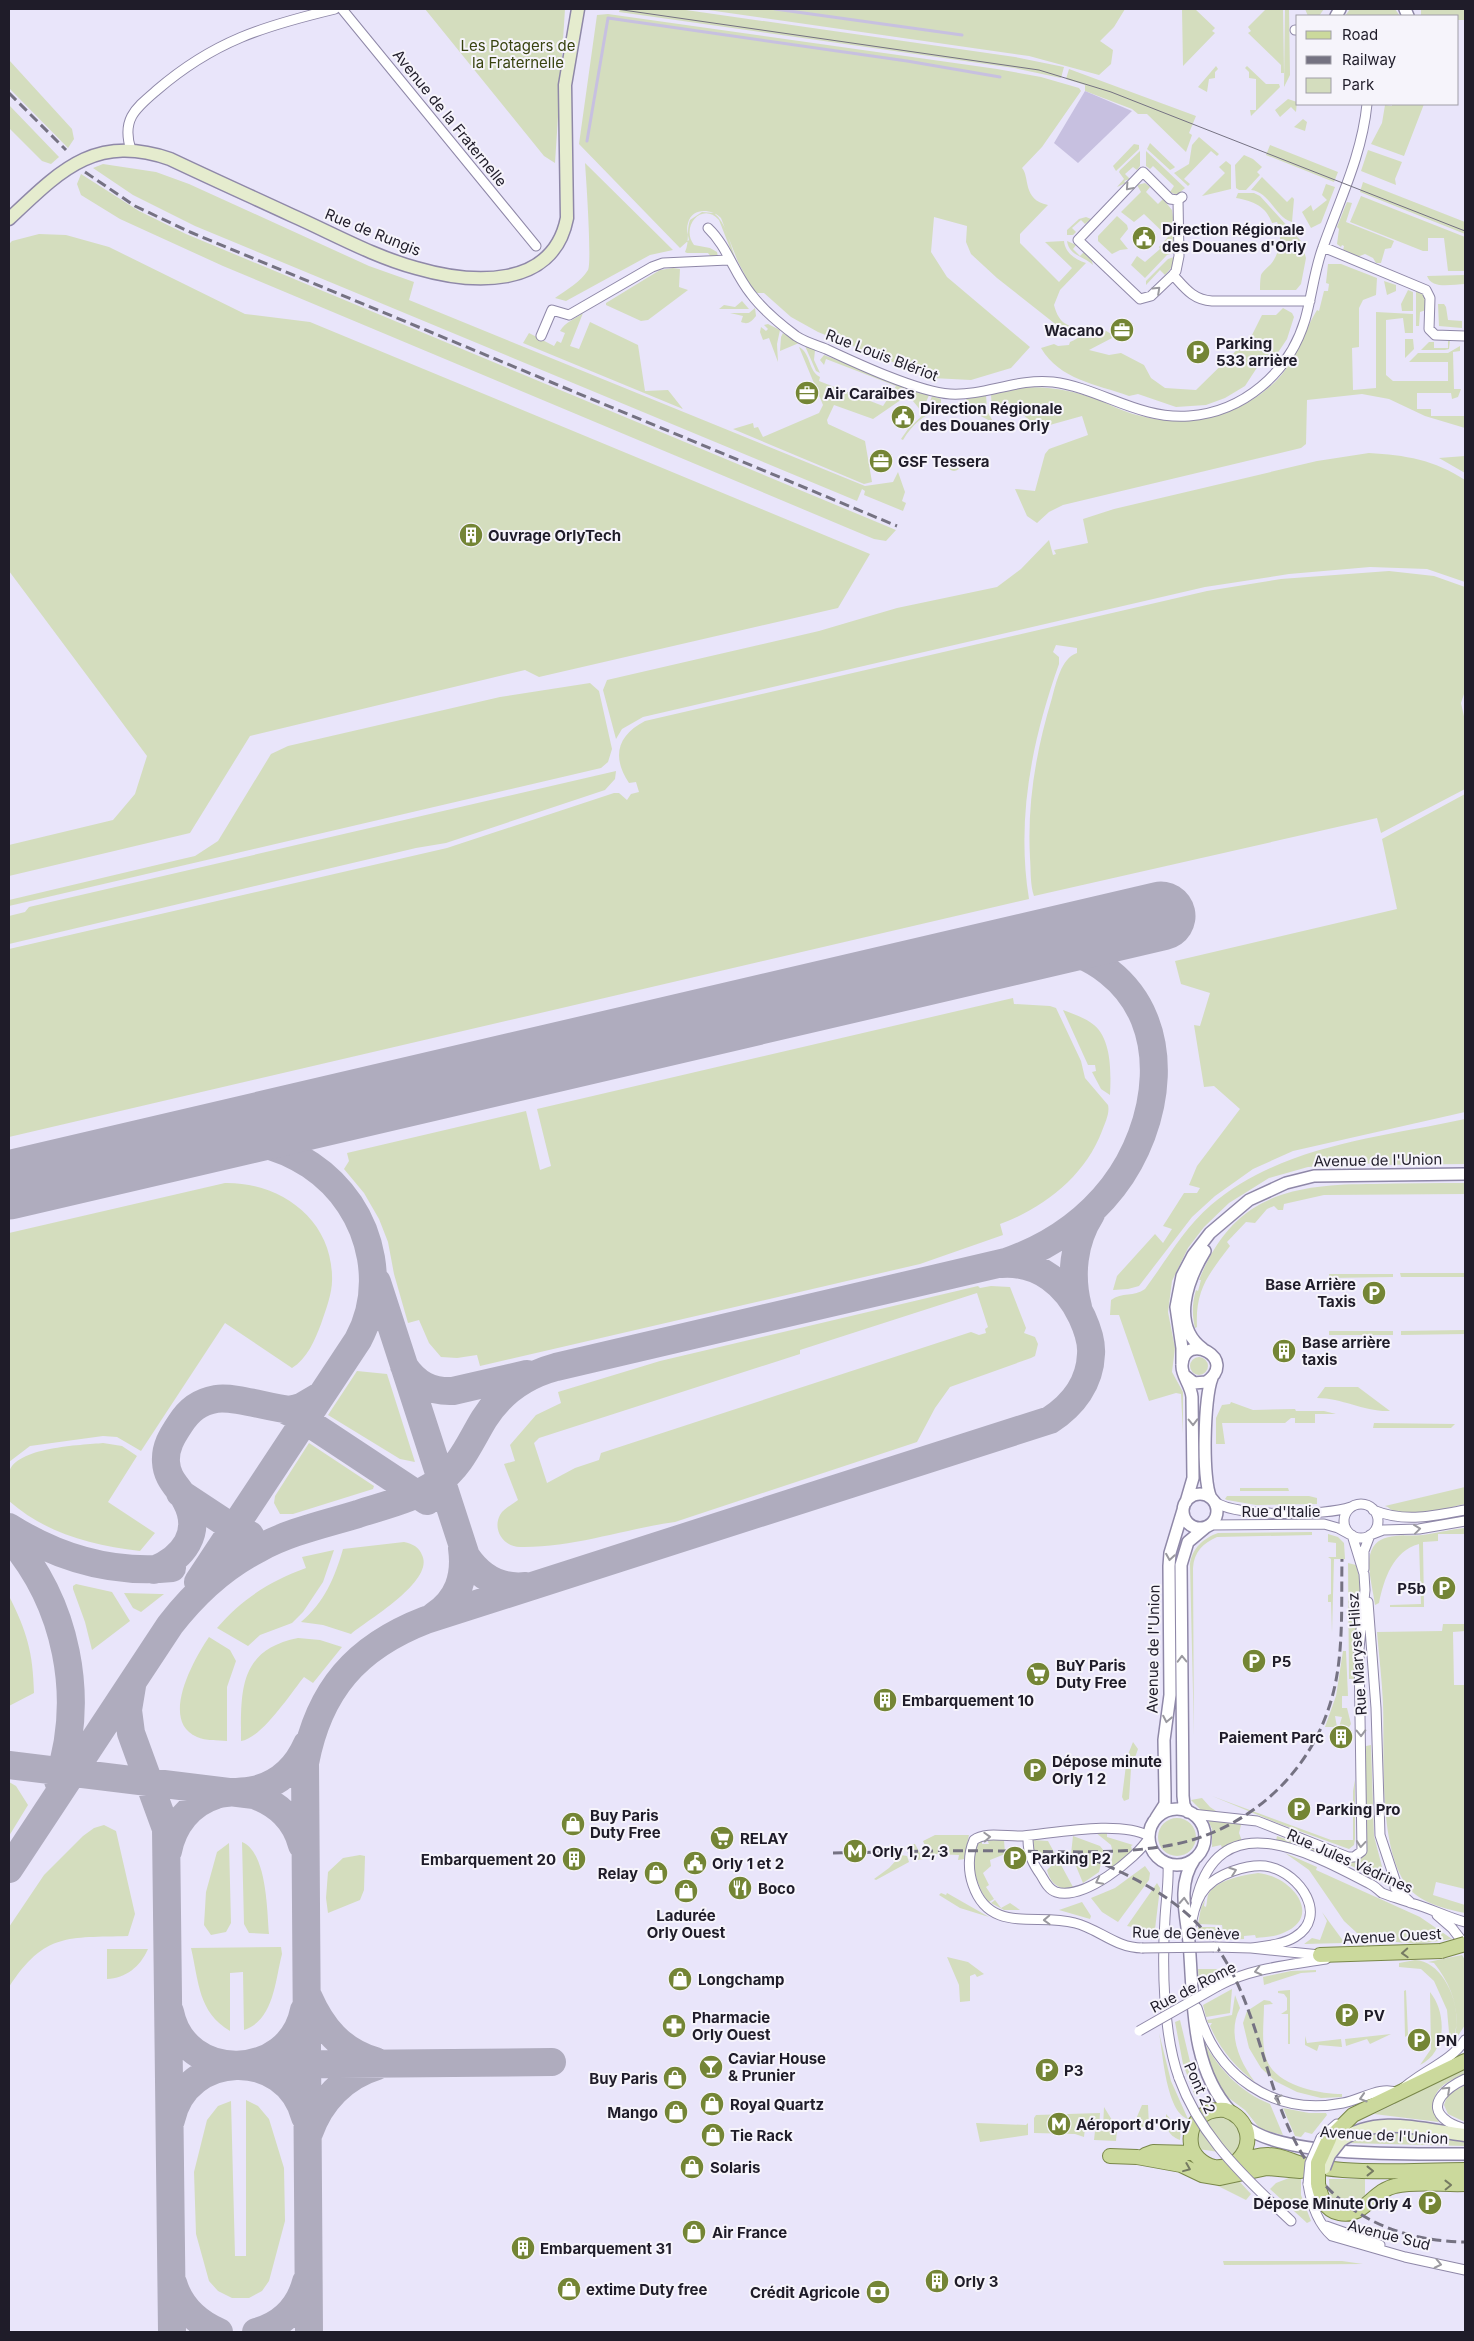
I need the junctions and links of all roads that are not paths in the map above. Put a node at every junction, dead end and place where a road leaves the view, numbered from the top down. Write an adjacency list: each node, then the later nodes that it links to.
1 (335, 9): 5 (street)
2 (342, 9): 8 (street, Avenue de la Fraternelle)
3 (578, 9): 5 (main road, Rue de Rungis)
4 (1368, 105): 9 (street, Rue Louis Blériot)
5 (131, 150): 6 (main road, Rue de Rungis)
6 (9, 219)
7 (708, 228): 10 (street, Rue Louis Blériot)
8 (536, 246)
9 (1323, 247): 12 (street, Rue Louis Blériot); 14 (street)
10 (728, 260): 12 (street, Rue Louis Blériot); 13 (street)
11 (1173, 275): 11 (street, one-way to 11); 12 (street)
12 (1310, 301)
13 (541, 336)
14 (1465, 336)
15 (1465, 1174): 16 (street, Avenue de l'Union)
16 (1239, 1208): 17 (street, Avenue de l'Union); 18 (street, Avenue de l'Union)
17 (1203, 1349): 18 (street); 19 (street, Avenue de l'Union)
18 (1183, 1369): 19 (street); 21 (street, Avenue de l'Union, one-way to 21)
19 (1212, 1378): 20 (street, Avenue de l'Union)
20 (1213, 1500): 21 (street); 22 (street, Rue d'Italie); 26 (street, Avenue de l'Union)
21 (1185, 1506): 26 (street); 31 (street, Avenue de l'Union, one-way to 31)
22 (1351, 1508): 23 (street, Rue d'Italie); 27 (street)
23 (1373, 1510): 24 (street, Rue d'Italie); 28 (street)
24 (1465, 1510)
25 (1465, 1522): 28 (street, Rue d'Italie, one-way to 25)
26 (1208, 1526): 27 (street, Rue d'Italie); 30 (street, Avenue de l'Union, one-way to 26)
27 (1351, 1534): 28 (street, Rue d'Italie); 29 (street, Rue Maryse Hilsz)
28 (1370, 1535): 29 (street, Rue Maryse Hilsz)
29 (1364, 1574): 30 (street, Rue Maryse Hilsz, one-way to 30); 37 (street, Rue Maryse Hilsz)
30 (1190, 1813): 31 (street); 34 (street, Avenue de l'Union)
31 (1156, 1818): 32 (street, Avenue de l'Union)
32 (1149, 1837): 33 (street, one-way to 33); 35 (street); 42 (street, Rue de Genève, one-way to 32, bridge)
33 (1028, 1840)
34 (1194, 1860): 35 (street); 40 (street, Avenue de l'Union, one-way to 34)
35 (1168, 1864): 65 (street, Pont 22, bridge)
36 (1196, 1901): 37 (street, Rue Jules Védrines); 40 (street, Rue Jules Védrines); 42 (street, one-way to 42)
37 (1410, 1902): 38 (street, Rue Jules Védrines)
38 (1433, 1912): 39 (street); 41 (street)
39 (1465, 1922)
40 (1189, 1943): 45 (street, Avenue de l'Union)
41 (1465, 1945): 44 (main road, Avenue Ouest, one-way to 44, bridge)
42 (1250, 1948): 43 (street, Rue de Genève)
43 (1320, 1955): 44 (main road, Avenue Ouest)
44 (1349, 1956): 46 (street, Rue de Rome, one-way to 46, bridge)
45 (1191, 1976): 50 (street, one-way to 45); 51 (street, Avenue de l'Union)
46 (1139, 2031)
47 (1465, 2040): 50 (street)
48 (1465, 2061): 50 (main road, Avenue Sud)
49 (1465, 2078): 53 (street, one-way to 49)
50 (1398, 2092): 55 (main road, Avenue Sud)
51 (1232, 2112): 52 (main road); 56 (main road)
52 (1246, 2126): 57 (street, Avenue de l'Union); 60 (main road)
53 (1465, 2129)
54 (1465, 2135): 55 (main road)
55 (1330, 2139): 63 (main road, Avenue Sud, bridge)
56 (1193, 2153): 59 (main road); 60 (main road)
57 (1465, 2154)
58 (1110, 2156): 59 (main road)
59 (1140, 2157): 61 (main road, one-way to 61)
60 (1237, 2162): 61 (main road)
61 (1342, 2170): 62 (main road, one-way to 62)
62 (1465, 2170)
63 (1316, 2184): 64 (main road, Avenue Sud, one-way to 64); 66 (street, Avenue Sud, one-way to 66)
64 (1465, 2184)
65 (1291, 2221)
66 (1465, 2270)

